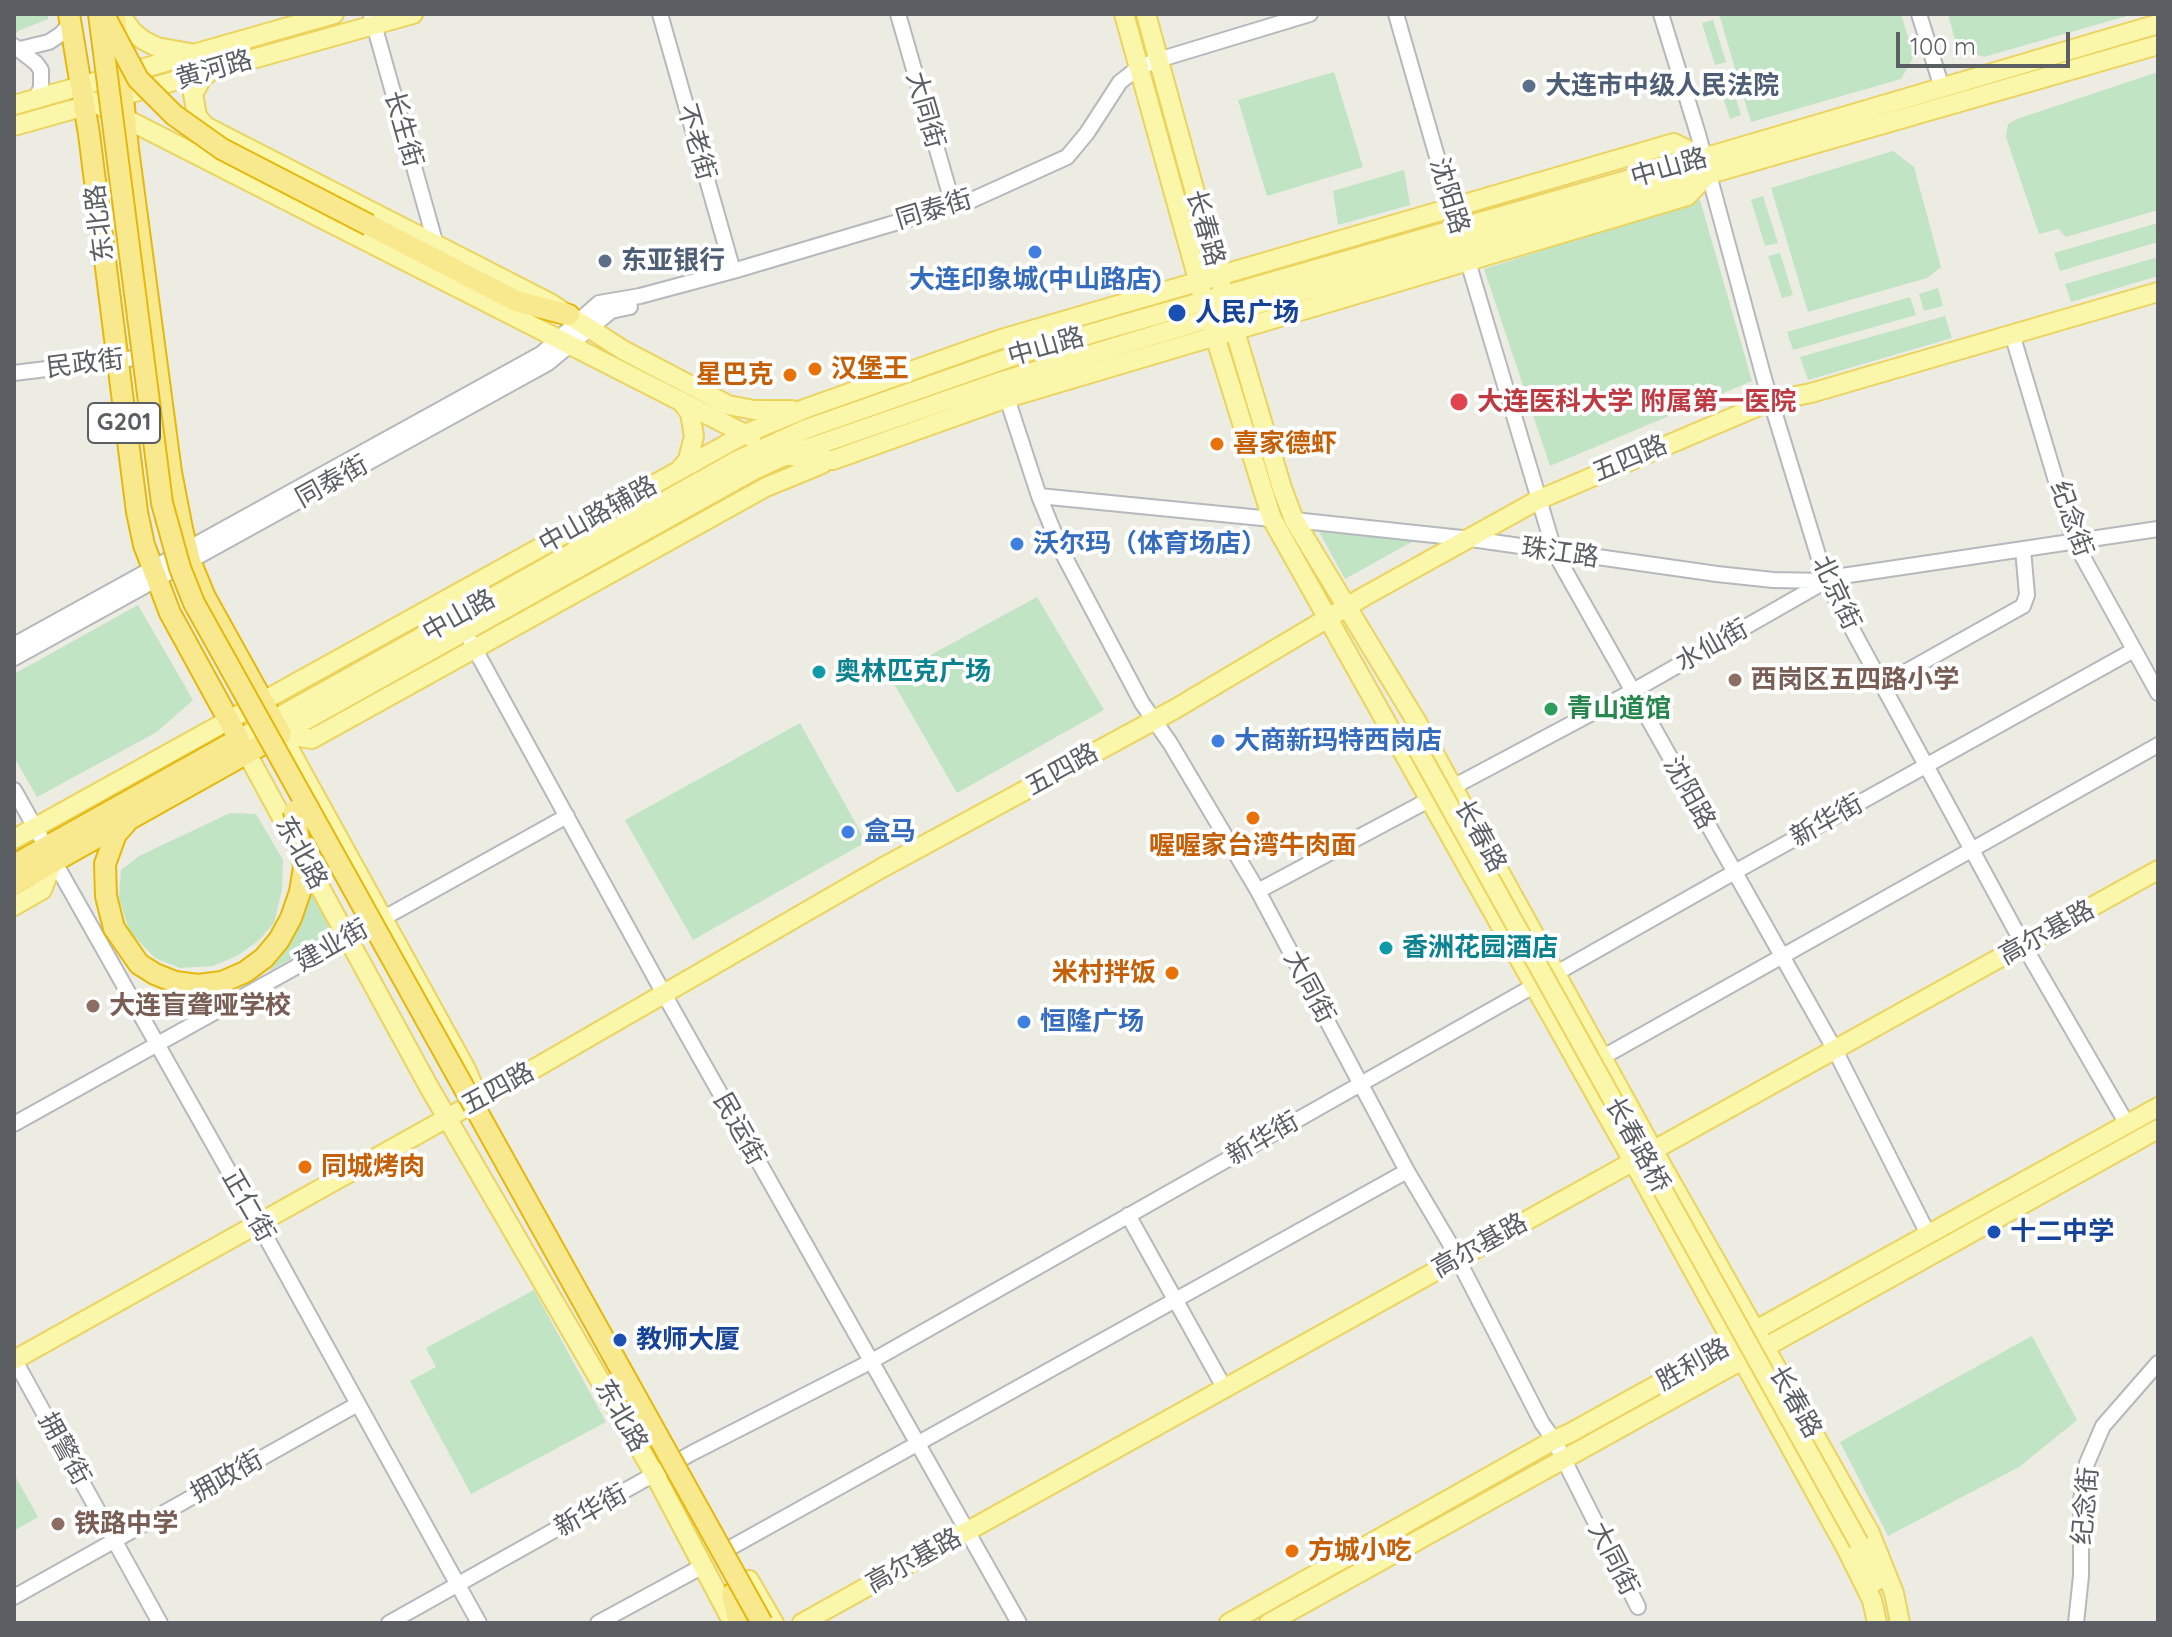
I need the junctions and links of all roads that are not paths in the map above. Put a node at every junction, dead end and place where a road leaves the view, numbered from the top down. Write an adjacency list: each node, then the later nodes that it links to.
1 (102, 14): 50 (highway, bridge); 157 (highway, 东北路, bridge)
2 (118, 14): 18 (main road); 22 (highway, 东北路 / G201)
3 (334, 14): 18 (main road, 黄河路)
4 (413, 14): 14 (main road, 黄河路)
5 (660, 14): 43 (street, 不老街)
6 (898, 14): 39 (street, 大同街)
7 (1124, 14): 20 (main road, 长春路)
8 (1146, 14): 19 (main road, 长春路)
9 (1310, 14): 19 (street)
10 (1396, 14): 40 (street, 沈阳路)
11 (1661, 14): 30 (street, 北京街)
12 (1919, 14): 23 (street)
13 (75, 17): 17 (street); 24 (highway, 东北路 / G201); 102 (highway, 东北路)
14 (372, 20): 21 (main road, 黄河路); 41 (street, 长生街)
15 (2158, 24): 23 (main road, 中山路)
16 (2158, 45): 36 (main road, 中山路)
17 (17, 48): 25 (street)
18 (196, 53): 22 (main road, 黄河路)
19 (1158, 60): 20 (street); 44 (main road, 长春路)
20 (1138, 68): 39 (street, 同泰街); 45 (main road, 长春路)
21 (212, 70): 22 (main road, 黄河路); 29 (main road)
22 (122, 85): 24 (main road, 黄河路); 27 (highway, 东北路 / G201)
23 (1942, 88): 33 (main road, 中山路)
24 (86, 98): 25 (main road, 黄河路); 27 (main road); 28 (main road, 黄河路); 35 (highway, 东北路 / G201)
25 (35, 99): 26 (main road, 黄河路)
26 (14, 105)
27 (124, 118): 31 (main road); 32 (highway, 东北路 / G201)
28 (14, 126)
29 (205, 126): 34 (main road); 41 (main road)
30 (1698, 134): 33 (street); 36 (street, 北京街)
31 (158, 135): 32 (main road); 34 (main road)
32 (128, 149): 35 (highway); 53 (highway, 东北路 / G201)
33 (1728, 150): 36 (main road, 中山路)
34 (192, 152): 52 (main road)
35 (91, 153): 54 (highway, 东北路 / G201)
36 (1707, 165): 37 (main road); 38 (street, 北京街); 40 (main road, 中山路辅路); 42 (main road, 中山路)
37 (1687, 196): 38 (street); 42 (main road)
38 (1716, 200): 59 (street, 北京街)
39 (953, 205): 43 (street, 同泰街)
40 (1452, 207): 42 (street, 沈阳路); 44 (main road, 中山路辅路)
41 (436, 245): 50 (main road)
42 (1463, 245): 48 (main road); 48 (main road, 中山路); 68 (street, 沈阳路)
43 (733, 271): 50 (street, 同泰街)
44 (1219, 276): 45 (main road, 中山路辅路); 48 (main road, 长春路)
45 (1199, 282): 46 (main road, 中山路辅路); 49 (main road, 长春路)
46 (1173, 289): 49 (main road); 60 (main road, 中山路辅路)
47 (2158, 292): 51 (main road, 五四路)
48 (1230, 312): 49 (main road, 中山路); 70 (main road, 长春路)
49 (1210, 319): 55 (main road, 中山路); 57 (main road, 中山路); 57 (main road); 69 (main road, 长春路)
50 (579, 322): 52 (street, 同泰街); 60 (main road)
51 (2012, 334): 59 (main road, 五四路); 73 (street, 纪念街)
52 (564, 342): 58 (main road); 76 (street, 同泰街)
53 (155, 355): 54 (street, 民政街); 76 (highway, 东北路 / G201)
54 (116, 360): 56 (street, 民政街); 77 (highway, 东北路 / G201)
55 (995, 362): 57 (street, 大同街); 62 (main road, 中山路)
56 (14, 373)
57 (1004, 390): 63 (main road, 中山路); 64 (main road); 67 (street, 大同街)
58 (681, 401): 61 (main road); 65 (main road)
59 (1771, 401): 68 (main road, 五四路); 78 (street, 北京街)
60 (807, 408): 61 (main road, 中山路辅路)
61 (745, 434): 62 (main road); 65 (main road, 中山路辅路); 66 (main road)
62 (768, 445): 63 (main road); 66 (main road, 中山路)
63 (788, 455): 64 (main road); 81 (main road, 中山路)
64 (833, 460): 83 (main road)
65 (679, 470): 91 (main road, 中山路辅路)
66 (695, 484): 94 (main road, 中山路)
67 (1039, 496): 69 (street); 93 (street, 大同街)
68 (1538, 500): 72 (main road, 五四路); 75 (street, 沈阳路)
69 (1272, 519): 80 (main road, 长春路)
70 (1294, 520): 72 (street, 珠江路); 79 (main road, 长春路)
71 (2158, 529): 73 (street, 水仙街)
72 (1471, 539): 75 (street, 珠江路); 79 (main road, 五四路)
73 (2074, 541): 74 (street, 水仙街); 84 (street, 纪念街)
74 (2023, 549): 78 (street, 水仙街); 86 (street)
75 (1555, 553): 78 (street, 珠江路); 88 (street, 沈阳路)
76 (189, 555): 77 (street, 同泰街); 91 (highway, 东北路 / G201)
77 (154, 574): 82 (street, 同泰街); 85 (street, 同泰街); 92 (highway, 东北路 / G201)
78 (1826, 581): 86 (street, 北京街); 88 (street, 水仙街)
79 (1347, 608): 80 (main road, 五四路); 87 (main road, 长春路)
80 (1329, 618): 90 (main road, 长春路); 93 (main road, 五四路)
81 (465, 631): 83 (street, 民运街); 94 (main road, 中山路)
82 (14, 645)
83 (475, 649): 94 (main road); 103 (street, 民运街)
84 (2134, 650): 89 (street, 纪念街); 98 (street, 新华街)
85 (14, 658)
86 (1882, 685): 98 (street, 北京街)
87 (1395, 687): 97 (main road); 99 (main road, 长春路)
88 (1633, 691): 99 (street, 水仙街); 111 (street, 沈阳路)
89 (2158, 693)
90 (1375, 698): 97 (main road); 101 (main road, 长春路)
91 (263, 701): 92 (main road, 中山路辅路); 94 (highway, 东北路 / G201)
92 (228, 720): 96 (highway, 东北路 / G201); 105 (main road, 中山路辅路)
93 (1154, 720): 113 (street, 大同街); 121 (main road, 五四路)
94 (277, 727): 96 (highway, 中山路); 115 (main road, 东北路)
95 (2158, 745): 107 (street)
96 (243, 746): 104 (highway, 中山路); 108 (highway, 中山路); 116 (main road, 东北路)
97 (1416, 746): 174 (main road, 长春路桥, bridge)
98 (1925, 766): 107 (street, 北京街); 111 (street, 新华街)
99 (1452, 786): 101 (street, 水仙街); 119 (main road, 长春路)
100 (14, 790): 105 (street, 正仁街)
101 (1430, 798): 113 (street, 水仙街); 120 (main road, 长春路)
102 (294, 811): 104 (highway, bridge); 157 (highway, 东北路)
103 (567, 816): 115 (street, 建业街); 121 (street, 民运街)
104 (129, 819): 108 (highway, 中山路)
105 (34, 828): 106 (main road, 中山路辅路); 108 (street, 正仁街)
106 (14, 839)
107 (1971, 849): 117 (street, 北京街); 118 (street)
108 (49, 855): 109 (highway, 中山路); 112 (highway, 中山路); 114 (main road); 122 (street, 正仁街)
109 (14, 865)
110 (2158, 870): 117 (main road, 高尔基路)
111 (1733, 873): 118 (street, 沈阳路); 119 (street, 新华街)
112 (14, 884)
113 (1258, 891): 125 (street, 大同街)
114 (14, 906)
115 (382, 918): 116 (street, 建业街); 126 (main road, 东北路)
116 (347, 938): 122 (street, 建业街); 128 (main road, 东北路)
117 (2024, 946): 123 (main road, 高尔基路); 130 (street, 北京街)
118 (1781, 956): 123 (street, 沈阳路); 124 (street)
119 (1557, 973): 120 (street, 新华街); 124 (main road, 长春路)
120 (1535, 985): 125 (street, 新华街); 133 (main road, 长春路)
121 (664, 994): 126 (main road, 五四路); 143 (street, 民运街)
122 (158, 1044): 129 (street, 建业街); 136 (street, 正仁街)
123 (1835, 1050): 132 (main road, 高尔基路); 137 (street, 沈阳路)
124 (1603, 1057): 132 (main road, 长春路)
125 (1359, 1084): 134 (street, 大同街); 135 (street, 新华街)
126 (479, 1099): 128 (main road, 五四路); 150 (main road, 东北路)
127 (2158, 1107): 130 (main road, 胜利路)
128 (447, 1117): 136 (main road, 五四路); 151 (main road, 东北路)
129 (14, 1124)
130 (2127, 1124): 137 (main road, 胜利路)
131 (2158, 1129): 140 (main road, 胜利路)
132 (1653, 1150): 133 (main road, 高尔基路); 140 (main road, 长春路)
133 (1633, 1161): 138 (main road, 高尔基路); 141 (main road, 长春路)
134 (1407, 1171): 138 (street, 大同街); 139 (street)
135 (1128, 1215): 139 (street); 143 (street, 新华街)
136 (258, 1224): 142 (main road, 五四路); 146 (street, 正仁街)
137 (1928, 1234): 140 (main road, 胜利路)
138 (1458, 1259): 145 (main road, 高尔基路); 147 (street, 大同街)
139 (1175, 1299): 145 (street); 148 (street)
140 (1759, 1339): 141 (main road, 胜利路); 175 (main road, 长春路)
141 (1736, 1351): 147 (main road, 胜利路); 149 (main road, 胜利路); 173 (main road, 长春路)
142 (14, 1360): 153 (street, 拥警街)
143 (870, 1362): 148 (street, 民运街); 150 (street, 新华街)
144 (2158, 1363): 176 (street, 纪念街)
145 (1225, 1389): 152 (main road, 高尔基路)
146 (356, 1405): 153 (street, 拥政街); 156 (street, 正仁街)
147 (1554, 1440): 149 (street, 大同街); 171 (main road, 胜利路)
148 (916, 1444): 152 (street, 民运街); 154 (street)
149 (1563, 1458): 159 (street, 大同街); 172 (main road, 胜利路)
150 (680, 1460): 151 (street, 新华街); 154 (main road, 东北路)
151 (655, 1475): 155 (main road, 东北路); 156 (street, 新华街)
152 (966, 1532): 169 (main road, 高尔基路); 170 (street, 民运街)
153 (114, 1540): 158 (street, 拥政街); 160 (street, 拥警街)
154 (730, 1548): 168 (main road, 东北路)
155 (703, 1566): 163 (street); 164 (main road, 东北路)
156 (457, 1585): 161 (street, 新华街); 162 (street, 正仁街)
157 (738, 1591): 165 (highway); 166 (highway, 东北路); 167 (highway, 东北路, bridge); 168 (highway, bridge)
158 (14, 1597)
159 (1638, 1607)
160 (160, 1623)
161 (389, 1623)
162 (479, 1623)
163 (598, 1623)
164 (733, 1623)
165 (739, 1623)
166 (747, 1623)
167 (762, 1623)
168 (774, 1623)
169 (802, 1623)
170 (1019, 1623)
171 (1229, 1623)
172 (1269, 1623)
173 (1877, 1623)
174 (1888, 1623)
175 (1900, 1623)
176 (2076, 1623)

